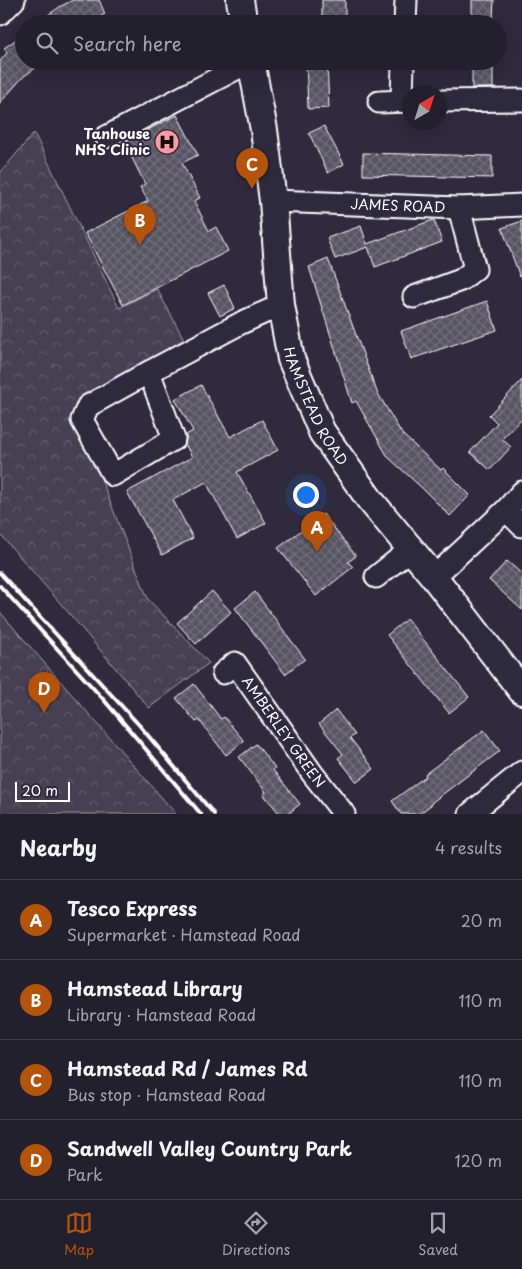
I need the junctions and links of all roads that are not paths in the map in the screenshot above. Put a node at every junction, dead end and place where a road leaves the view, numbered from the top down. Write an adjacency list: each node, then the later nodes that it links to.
1 (14, 0): 4 (street)
2 (240, 0): 5 (main road)
3 (406, 0): 6 (street)
4 (0, 14)
5 (242, 15)
6 (405, 15)
7 (234, 70): 15 (street)
8 (253, 70): 16 (main road, HAMSTEAD ROAD)
9 (404, 70): 10 (street)
10 (405, 85)
11 (522, 100): 13 (street)
12 (402, 101): 14 (street)
13 (447, 101)
14 (379, 102)
15 (106, 137)
16 (273, 201): 18 (street, JAMES ROAD); 20 (main road, HAMSTEAD ROAD)
17 (522, 205): 18 (street, JAMES ROAD)
18 (459, 208): 19 (street)
19 (414, 297)
20 (281, 305): 21 (street); 25 (main road, HAMSTEAD ROAD)
21 (148, 372): 21 (street)
22 (522, 492): 23 (street)
23 (506, 510): 24 (street); 27 (street)
24 (522, 526)
25 (411, 549): 26 (street); 27 (main road, HAMSTEAD ROAD)
26 (376, 577)
27 (434, 577): 29 (main road, HAMSTEAD ROAD)
28 (223, 673): 31 (street, AMBERLEY GREEN)
29 (522, 691)
30 (522, 772): 32 (street)
31 (344, 814)
32 (470, 814)

